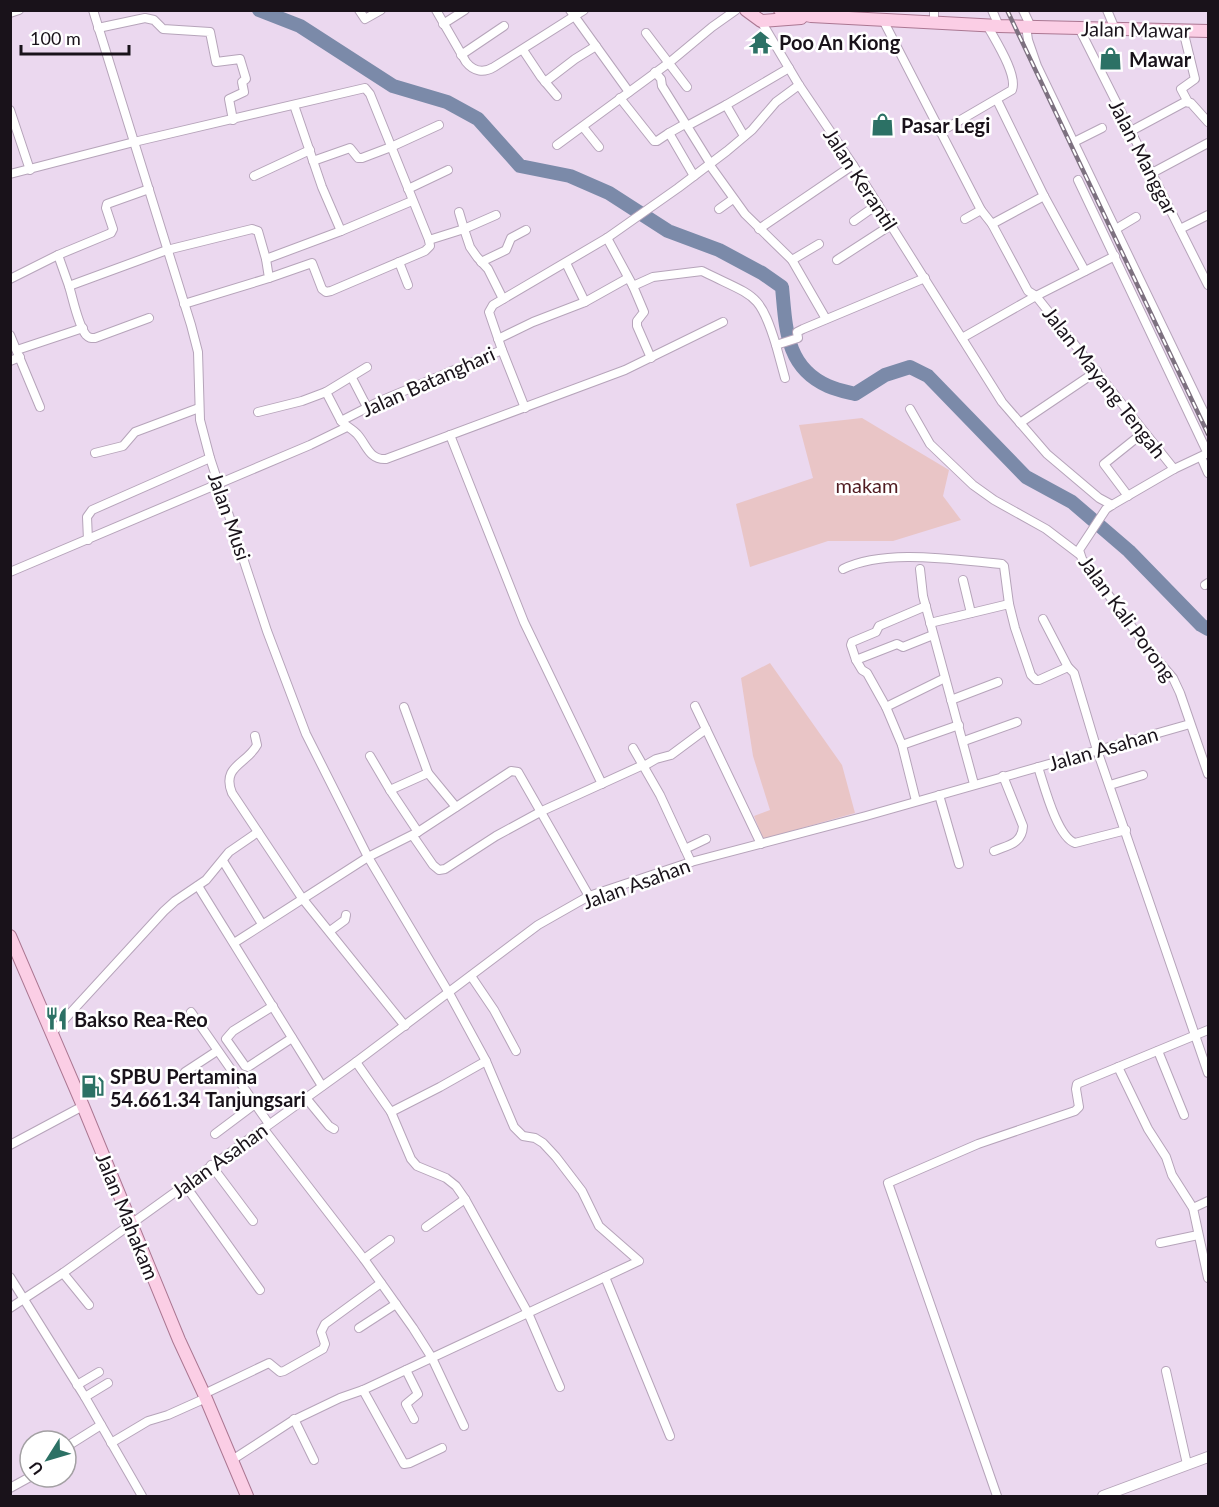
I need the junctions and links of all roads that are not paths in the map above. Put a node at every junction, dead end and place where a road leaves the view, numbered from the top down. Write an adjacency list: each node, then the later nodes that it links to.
1 (19, 10): 14 (street)
2 (93, 10): 24 (street, Jalan Musi)
3 (359, 10): 4 (street)
4 (381, 10)
5 (436, 10): 20 (street)
6 (465, 10): 20 (street)
7 (584, 10): 15 (street)
8 (736, 10): 33 (street)
9 (746, 10): 19 (main road)
10 (780, 10): 16 (main road, Jalan Mawar)
11 (992, 10): 21 (street)
12 (1023, 10): 23 (street)
13 (1107, 10): 26 (street)
14 (10, 13)
15 (572, 13): 30 (street); 31 (street)
16 (811, 16): 18 (main road, Jalan Mawar); 19 (main road, Jalan Mawar)
17 (934, 16): 18 (main road, Jalan Mawar); 21 (main road, Jalan Mawar)
18 (883, 20): 54 (street, Jalan Mayang Tengah)
19 (761, 21): 34 (street, Jalan Kerantil)
20 (443, 24): 32 (street)
21 (993, 25): 23 (main road, Jalan Mawar); 42 (street)
22 (504, 26): 32 (street)
23 (1029, 27): 25 (main road, Jalan Mawar); 58 (street)
24 (98, 28): 47 (street); 57 (street, Jalan Musi)
25 (1079, 28): 26 (main road, Jalan Mawar); 53 (street, Jalan Manggar)
26 (1115, 29): 27 (main road, Jalan Mawar)
27 (1183, 30): 28 (main road, Jalan Mawar); 43 (street)
28 (1209, 31)
29 (646, 33): 33 (street)
30 (596, 46): 36 (street); 39 (street)
31 (523, 50): 32 (street); 36 (street)
32 (461, 55)
33 (670, 62): 35 (street); 38 (street)
34 (789, 68): 37 (street, Jalan Kerantil); 45 (street)
35 (656, 72): 39 (street); 50 (street)
36 (545, 82): 40 (street)
37 (799, 85): 56 (street); 66 (street, Jalan Kerantil)
38 (687, 87)
39 (629, 92): 41 (street)
40 (557, 96)
41 (620, 99): 51 (street); 55 (street)
42 (997, 100): 54 (street); 76 (street)
43 (1188, 102): 48 (street); 53 (street)
44 (294, 105): 47 (street); 61 (street); 63 (street)
45 (726, 105): 50 (street); 56 (street)
46 (10, 110): 67 (street)
47 (233, 120): 57 (street)
48 (1209, 122)
49 (439, 125): 61 (street)
50 (686, 125): 55 (street); 65 (street)
51 (583, 127): 60 (street); 62 (street)
52 (1102, 128): 58 (street)
53 (1131, 131): 69 (street, Jalan Manggar)
54 (940, 132): 84 (street, Jalan Mayang Tengah)
55 (669, 134): 72 (street)
56 (744, 136): 65 (street)
57 (134, 142): 67 (street); 74 (street, Jalan Musi)
58 (1074, 142): 91 (street)
59 (1209, 143): 69 (street)
60 (557, 146)
61 (391, 147): 64 (street); 75 (street)
62 (599, 147)
63 (310, 150): 64 (street); 71 (street)
64 (313, 161): 94 (street)
65 (710, 163): 72 (street); 77 (street)
66 (853, 165): 79 (street, Jalan Kerantil); 90 (street)
67 (30, 170): 70 (street)
68 (448, 170): 75 (street)
69 (1152, 173): 92 (street, Jalan Manggar)
70 (10, 174)
71 (254, 176)
72 (694, 176): 95 (street)
73 (1078, 180): 100 (street)
74 (149, 189): 98 (street, Jalan Musi); 99 (street)
75 (408, 189): 78 (street)
76 (1044, 196): 84 (street); 107 (street)
77 (733, 199): 80 (street); 90 (street)
78 (412, 201): 94 (street); 96 (street)
79 (878, 204): 87 (street); 88 (street, Jalan Kerantil)
80 (719, 209)
81 (459, 212): 89 (street)
82 (496, 215): 89 (street)
83 (1209, 215): 92 (street)
84 (986, 217): 86 (street); 115 (street, Jalan Mayang Tengah)
85 (1136, 217): 91 (street)
86 (964, 219)
87 (854, 221)
88 (891, 225): 103 (street); 109 (street, Jalan Kerantil)
89 (464, 229): 96 (street); 106 (street)
90 (759, 229): 102 (street)
91 (1116, 229): 142 (street)
92 (1180, 229): 113 (street, Jalan Manggar)
93 (526, 230): 106 (street)
94 (340, 231): 101 (street)
95 (607, 237): 105 (street); 111 (street)
96 (429, 240): 104 (street)
97 (819, 244): 102 (street)
98 (167, 250): 101 (street); 114 (street); 118 (street, Jalan Musi)
99 (58, 255): 110 (street); 114 (street)
100 (1115, 256): 107 (street); 148 (street)
101 (266, 258): 108 (street)
102 (792, 260): 120 (street)
103 (837, 260)
104 (399, 262): 108 (street); 112 (street)
105 (566, 263): 116 (street); 117 (street)
106 (484, 265): 116 (street)
107 (1085, 271): 115 (street)
108 (269, 278): 118 (street)
109 (925, 278): 120 (street); 124 (street, Jalan Kerantil)
110 (10, 279)
111 (630, 282): 117 (street); 126 (street); 129 (street)
112 (408, 285)
113 (1209, 285)
114 (69, 286): 122 (street)
115 (1036, 296): 124 (street); 132 (street, Jalan Mayang Tengah)
116 (503, 299): 125 (street, Jalan Batanghari)
117 (585, 302): 125 (street)
118 (184, 304): 138 (street, Jalan Musi)
119 (149, 318): 122 (street)
120 (826, 319): 126 (street)
121 (723, 322): 129 (street)
122 (83, 328): 128 (street)
123 (10, 335): 128 (street)
124 (962, 338): 143 (street, Jalan Kerantil)
125 (498, 339): 127 (street, Jalan Batanghari)
126 (778, 345): 134 (street)
127 (502, 350): 137 (street, Jalan Batanghari); 139 (street)
128 (18, 353): 130 (street); 136 (street)
129 (651, 358): 139 (street)
130 (10, 361)
131 (368, 367): 133 (street)
132 (1097, 371): 143 (street); 145 (street, Jalan Mayang Tengah)
133 (352, 378): 135 (street); 137 (street)
134 (785, 378)
135 (326, 392): 141 (street); 144 (street)
136 (40, 407)
137 (367, 407): 144 (street, Jalan Batanghari)
138 (199, 408): 147 (street); 149 (street, Jalan Musi)
139 (525, 408): 146 (street)
140 (910, 409): 156 (street)
141 (258, 412)
142 (1209, 421)
143 (1020, 423): 154 (street, Jalan Kerantil)
144 (344, 424): 146 (street); 152 (street, Jalan Batanghari)
145 (1144, 432): 150 (street, Jalan Mayang Tengah); 153 (street)
146 (450, 435): 191 (street)
147 (95, 453)
148 (1206, 454): 150 (street, Jalan Kali Porong); 151 (street)
149 (210, 458): 152 (street, Jalan Musi); 155 (street)
150 (1174, 469): 153 (street, Jalan Kali Porong)
151 (1209, 473)
152 (219, 484): 155 (street, Jalan Batanghari); 206 (street, Jalan Musi)
153 (1128, 496): 154 (street, Jalan Kali Porong)
154 (1109, 507): 156 (street, Jalan Kali Porong)
155 (88, 540): 159 (street, Jalan Batanghari)
156 (1079, 554): 176 (street, Jalan Kali Porong)
157 (843, 569): 161 (street)
158 (920, 569): 162 (street)
159 (10, 572)
160 (963, 580): 163 (street)
161 (1009, 604): 163 (street); 168 (street)
162 (926, 606): 165 (street); 167 (street)
163 (971, 613): 165 (street)
164 (1043, 619): 168 (street)
165 (930, 623): 166 (street)
166 (933, 635): 167 (street); 169 (street)
167 (856, 660): 173 (street)
168 (1068, 667): 183 (street)
169 (945, 678): 171 (street); 173 (street)
170 (998, 682): 171 (street)
171 (951, 700): 177 (street)
172 (695, 706): 178 (street)
173 (886, 706): 181 (street)
174 (404, 707): 187 (street)
175 (1017, 722): 180 (street)
176 (1190, 724): 183 (street, Jalan Asahan); 188 (street, Jalan Kali Porong)
177 (959, 725): 180 (street); 181 (street)
178 (706, 729): 185 (street); 203 (street)
179 (255, 736): 200 (street)
180 (964, 741): 192 (street)
181 (902, 745): 196 (street)
182 (633, 748): 185 (street)
183 (1097, 750): 186 (street, Jalan Asahan); 193 (street)
184 (370, 756): 194 (street)
185 (644, 766): 191 (street); 204 (street)
186 (1038, 766): 190 (street, Jalan Asahan); 199 (street)
187 (428, 773): 194 (street); 197 (street)
188 (1209, 774)
189 (1143, 775): 193 (street)
190 (1003, 776): 192 (street, Jalan Asahan); 205 (street)
191 (602, 784): 198 (street)
192 (974, 784): 195 (street, Jalan Asahan)
193 (1110, 785): 199 (street)
194 (390, 790): 201 (street)
195 (939, 795): 196 (street, Jalan Asahan); 209 (street)
196 (916, 801): 203 (street, Jalan Asahan)
197 (456, 807): 198 (street); 201 (street)
198 (542, 811): 201 (street); 211 (street)
199 (1126, 830): 225 (street)
200 (258, 832): 207 (street); 212 (street)
201 (415, 834): 206 (street)
202 (706, 839): 204 (street)
203 (761, 844): 208 (street, Jalan Asahan)
204 (685, 849): 208 (street)
205 (993, 851)
206 (369, 857): 212 (street); 219 (street, Jalan Musi)
207 (223, 861): 210 (street); 214 (street)
208 (691, 862): 211 (street, Jalan Asahan)
209 (958, 864)
210 (198, 886): 217 (street); 224 (street)
211 (589, 896): 218 (street, Jalan Asahan)
212 (302, 898): 214 (street); 215 (street)
213 (346, 915): 215 (street)
214 (262, 924): 217 (street)
215 (330, 931): 222 (street)
216 (10, 936): 224 (main road, Jalan Mahakam)
217 (234, 943): 220 (street)
218 (471, 976): 219 (street, Jalan Asahan); 228 (street)
219 (449, 993): 222 (street, Jalan Asahan); 230 (street, Jalan Musi)
220 (273, 1006): 226 (street); 226 (street)
221 (191, 1012): 227 (street)
222 (405, 1026): 231 (street, Jalan Asahan)
223 (1209, 1030): 225 (street)
224 (52, 1032): 238 (main road, Jalan Mahakam)
225 (1195, 1036): 229 (street); 234 (street)
226 (292, 1038): 235 (street)
227 (216, 1051): 233 (street); 237 (street)
228 (516, 1051)
229 (1158, 1051): 232 (street); 240 (street)
230 (486, 1060): 239 (street); 259 (street, Jalan Musi)
231 (356, 1062): 235 (street, Jalan Asahan); 239 (street)
232 (1118, 1067): 249 (street); 294 (street)
233 (185, 1072)
234 (1209, 1074)
235 (322, 1086): 236 (street, Jalan Asahan)
236 (306, 1098): 241 (street, Jalan Asahan); 242 (street)
237 (255, 1104): 241 (street); 243 (street)
238 (83, 1106): 244 (street); 251 (main road, Jalan Mahakam)
239 (396, 1109): 247 (street)
240 (1184, 1115)
241 (266, 1126): 245 (street, Jalan Asahan); 256 (street)
242 (334, 1129)
243 (215, 1134)
244 (10, 1145)
245 (211, 1165): 246 (street, Jalan Asahan); 250 (street)
246 (185, 1185): 251 (street, Jalan Asahan); 262 (street)
247 (465, 1199): 252 (street); 267 (street)
248 (1209, 1201): 249 (street)
249 (1194, 1211): 253 (street)
250 (253, 1221)
251 (132, 1224): 257 (street, Jalan Asahan); 277 (main road, Jalan Mahakam)
252 (426, 1227)
253 (1198, 1235): 255 (street); 260 (street)
254 (390, 1240): 256 (street)
255 (1160, 1243)
256 (364, 1259): 261 (street)
257 (63, 1273): 263 (street, Jalan Asahan); 265 (street)
258 (10, 1277): 263 (street)
259 (605, 1277): 267 (street); 283 (street)
260 (1209, 1278)
261 (381, 1283): 264 (street); 277 (street)
262 (260, 1290)
263 (24, 1299): 266 (street, Jalan Asahan); 274 (street)
264 (396, 1304): 268 (street); 269 (street)
265 (89, 1305)
266 (10, 1308)
267 (528, 1313): 269 (street); 275 (street)
268 (359, 1328)
269 (432, 1358): 270 (street); 282 (street)
270 (406, 1370): 276 (street); 280 (street)
271 (1166, 1371): 290 (street)
272 (99, 1372): 274 (street)
273 (108, 1383): 278 (street)
274 (77, 1385): 278 (street)
275 (560, 1387)
276 (363, 1390): 279 (street); 286 (street)
277 (205, 1396): 285 (street); 288 (main road, Jalan Mahakam)
278 (85, 1397): 281 (street)
279 (294, 1419): 288 (street); 289 (street)
280 (414, 1419)
281 (101, 1425): 284 (street); 285 (street)
282 (464, 1426)
283 (670, 1436)
284 (78, 1439)
285 (111, 1443): 292 (street)
286 (442, 1448)
287 (1209, 1457): 290 (main road)
288 (232, 1460): 293 (main road, Jalan Mahakam)
289 (314, 1460)
290 (1187, 1464): 291 (main road)
291 (1106, 1496)
292 (142, 1497)
293 (247, 1497)
294 (997, 1497)

